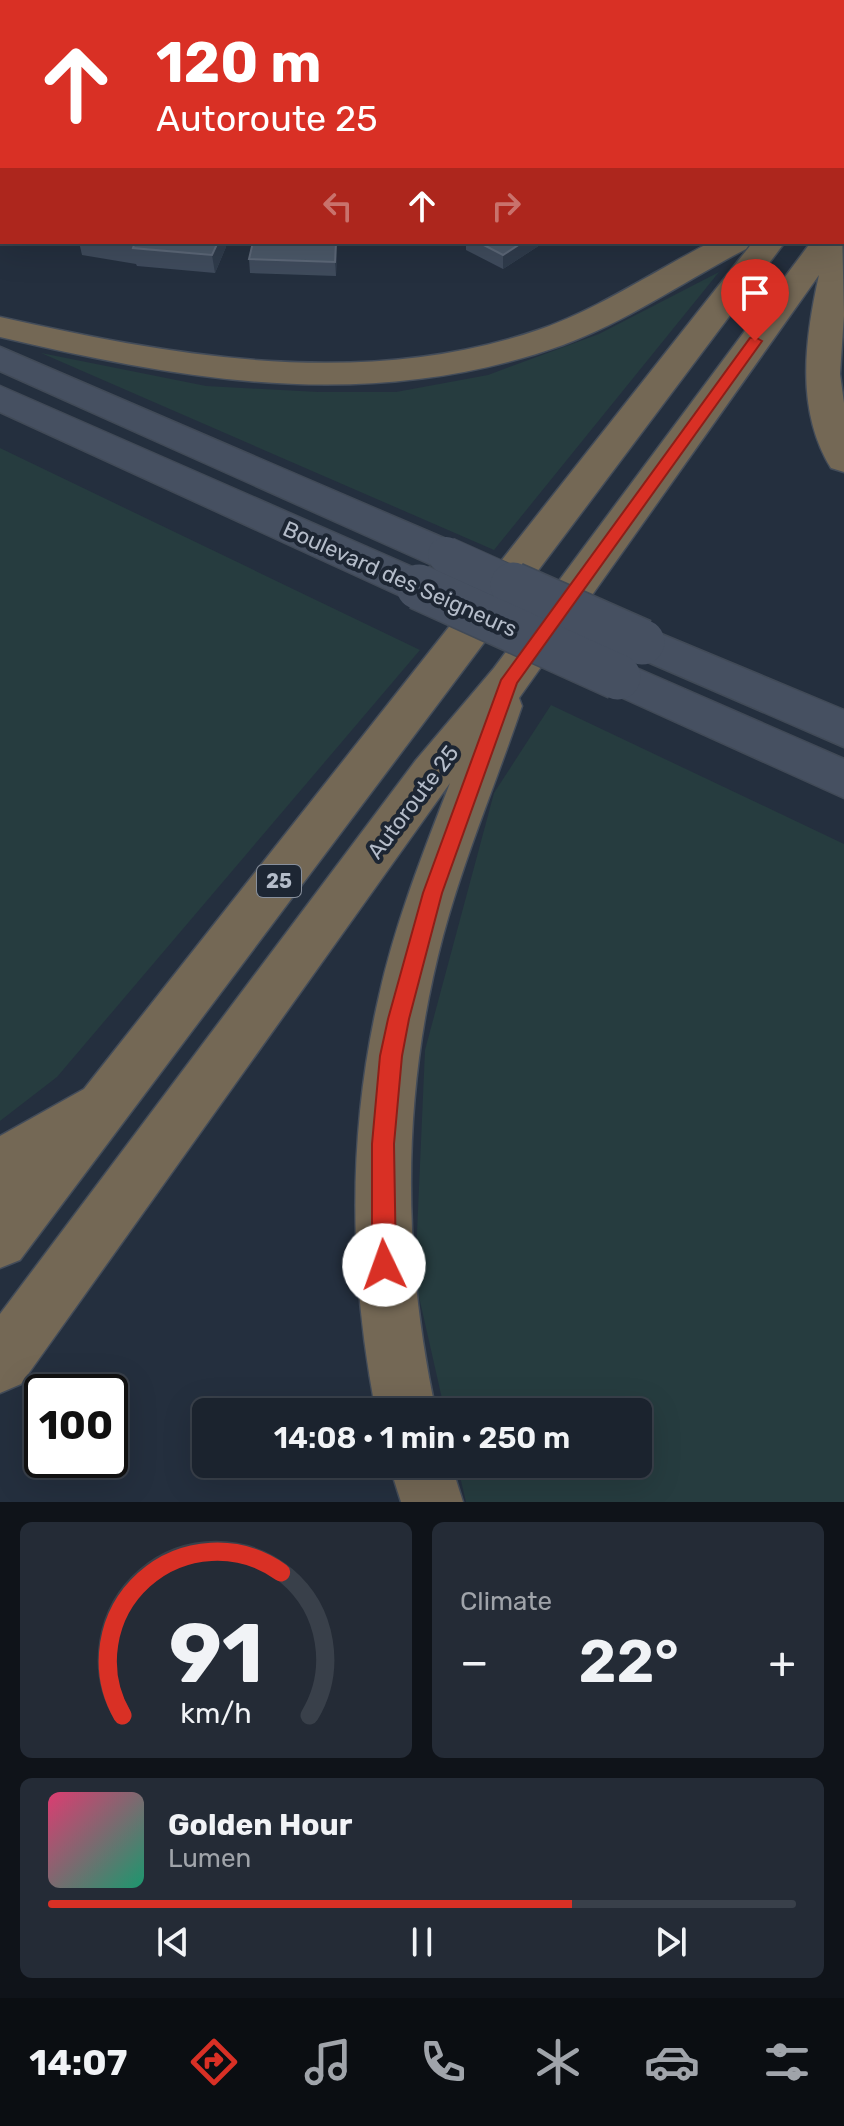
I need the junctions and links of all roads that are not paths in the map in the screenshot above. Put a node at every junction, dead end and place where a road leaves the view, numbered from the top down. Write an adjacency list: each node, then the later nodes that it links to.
1 (731, 244): 5 (highway)
2 (767, 244): 12 (highway, 25)
3 (826, 244): 9 (highway, Autoroute 25 / 25)
4 (843, 244): 8 (highway)
5 (0, 327)
6 (0, 358): 10 (main road, Boulevard des Seigneurs, bridge)
7 (0, 398): 11 (main road, Boulevard des Seigneurs, bridge)
8 (844, 459)
9 (509, 680): 15 (highway, Autoroute 25 / 25); 16 (highway)
10 (844, 729)
11 (844, 779)
12 (110, 1100): 13 (highway); 14 (highway, 25)
13 (0, 1167)
14 (0, 1240)
15 (0, 1363)
16 (403, 1398)
17 (424, 1478): 18 (highway)
18 (432, 1502)

